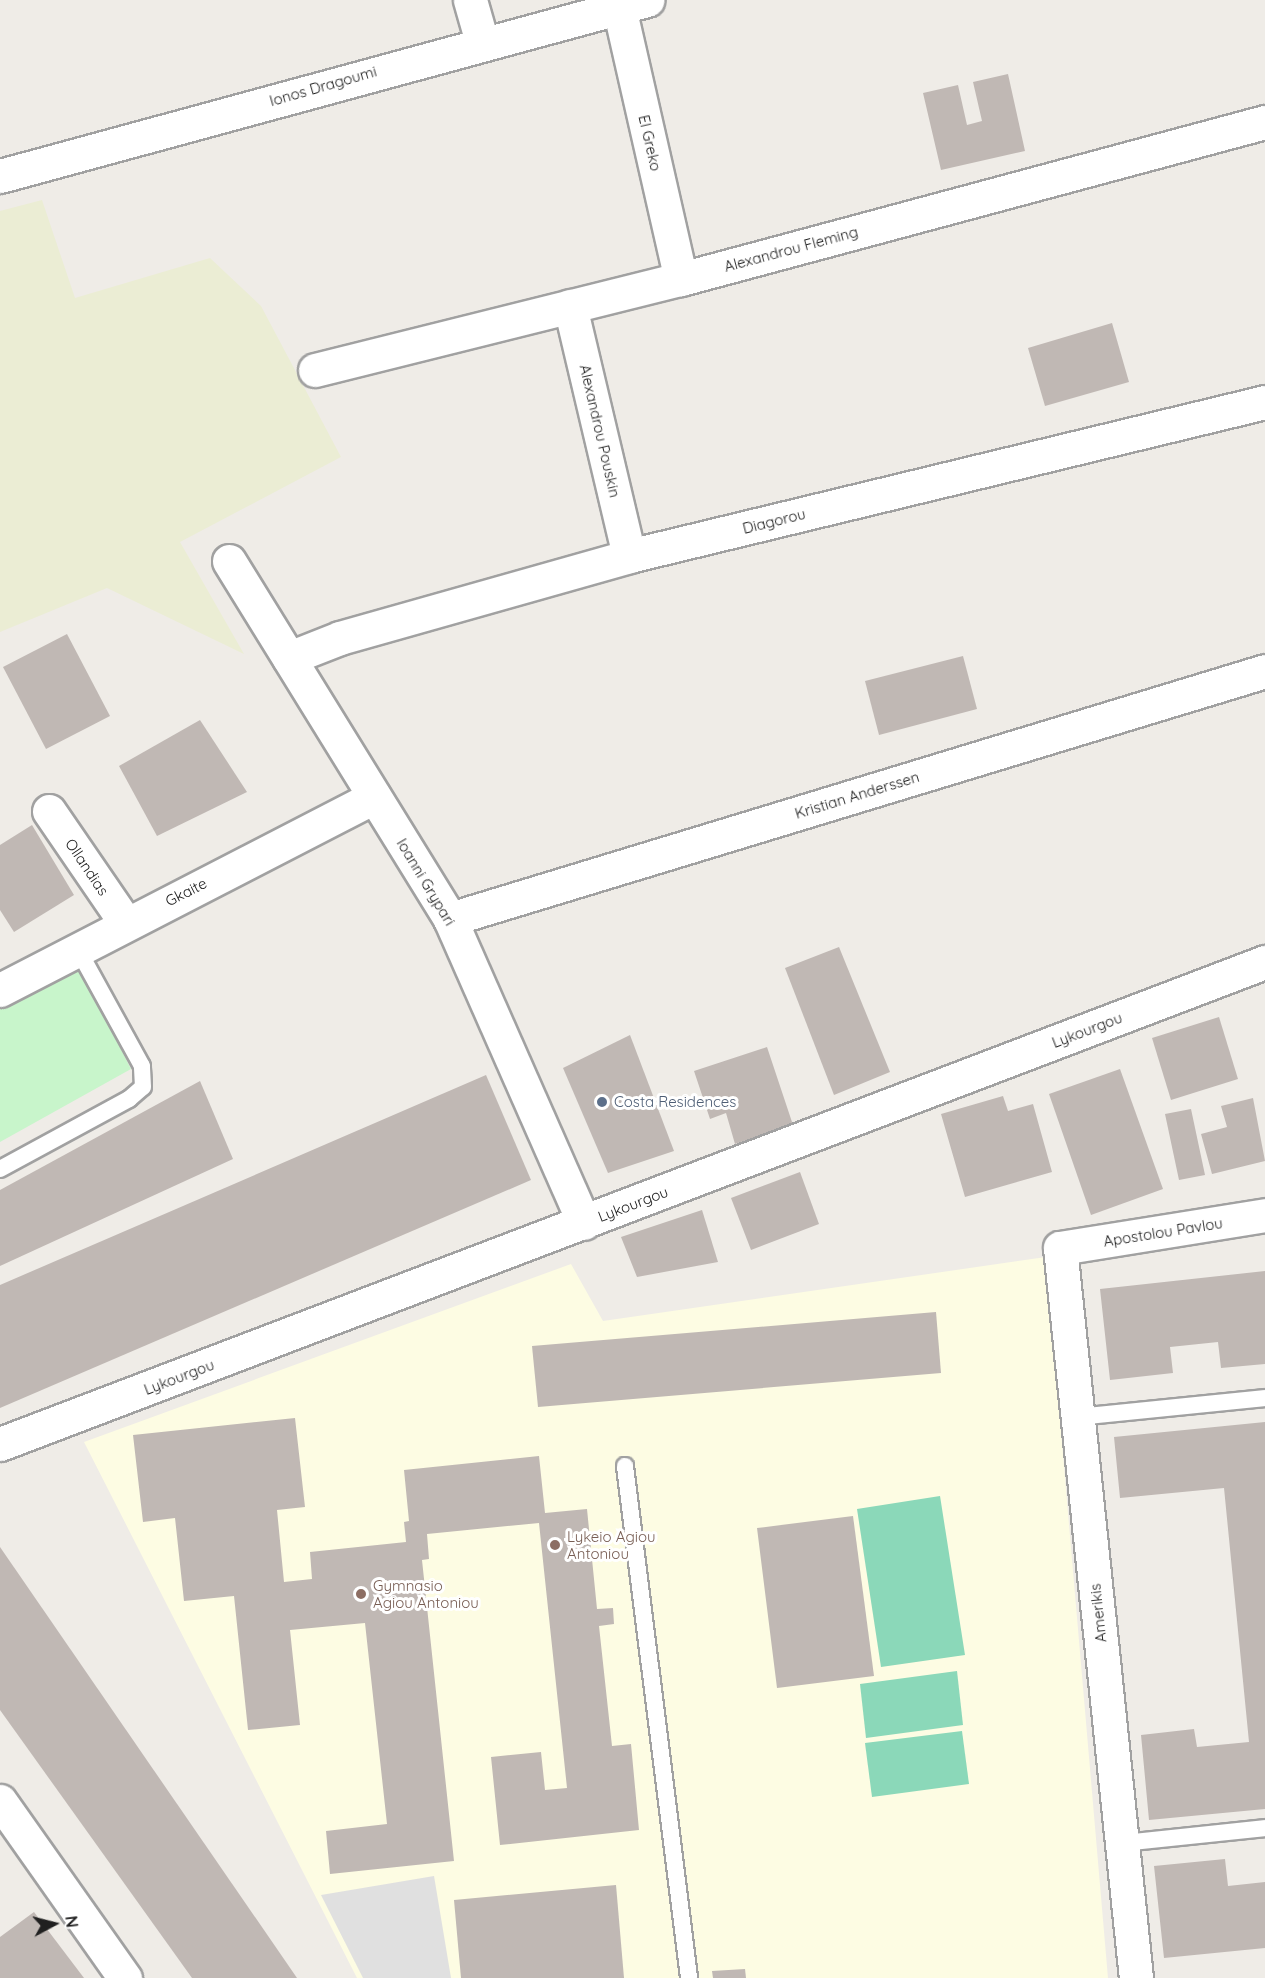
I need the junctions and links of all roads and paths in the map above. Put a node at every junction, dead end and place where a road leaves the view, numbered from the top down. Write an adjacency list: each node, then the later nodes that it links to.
1 (470, 0): 3 (street)
2 (633, 4): 3 (street, Ionos Dragoumi); 6 (street, El Greko)
3 (482, 42): 5 (street, Ionos Dragoumi)
4 (1265, 122): 6 (street, Alexandrou Fleming)
5 (0, 176)
6 (681, 279): 7 (street, Alexandrou Fleming)
7 (570, 306): 8 (street, Alexandrou Fleming); 10 (street, Alexandrou Pouskin)
8 (315, 370)
9 (1265, 402): 10 (street, Diagorou)
10 (629, 556): 12 (street, Diagorou)
11 (229, 561): 12 (street, Ioanni Grypari)
12 (289, 658): 14 (street, Ioanni Grypari)
13 (1265, 671): 16 (street, Kristian Anderssen)
14 (374, 797): 16 (street, Ioanni Grypari); 17 (street, Gkaite)
15 (49, 811): 17 (street, Ollandias)
16 (450, 919): 23 (street, Ioanni Grypari)
17 (125, 922): 18 (street, Gkaite)
18 (77, 948): 20 (street, Gkaite); 21 (lane)
19 (1265, 962): 23 (street, Lykourgou)
20 (0, 990)
21 (0, 1169)
22 (1265, 1215): 24 (street, Apostolou Pavlou)
23 (584, 1223): 27 (street, Lykourgou)
24 (1060, 1248): 26 (street, Amerikis)
25 (1265, 1398): 26 (lane)
26 (1078, 1417): 31 (street, Amerikis)
27 (0, 1444)
28 (625, 1466): 33 (lane)
29 (0, 1801): 32 (street)
30 (1265, 1828): 31 (lane)
31 (1122, 1843): 34 (street, Amerikis)
32 (125, 1978)
33 (689, 1978)
34 (1136, 1978)

